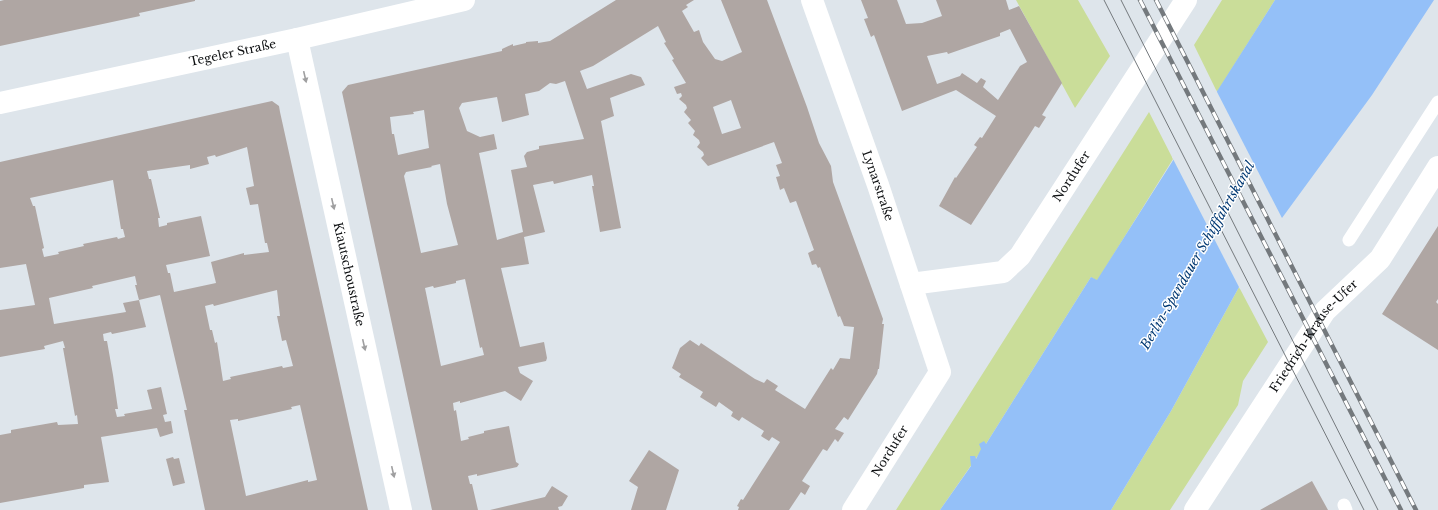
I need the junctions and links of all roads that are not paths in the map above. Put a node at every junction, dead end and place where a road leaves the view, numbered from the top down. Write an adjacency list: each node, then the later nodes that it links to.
1 (464, 0): 4 (street, Tegeler Straße)
2 (812, 0): 9 (street, Lynarstraße)
3 (1186, 0): 9 (street, Nordufer)
4 (297, 39): 6 (street, Tegeler Straße); 11 (street, Kiautschoustraße, one-way to 11)
5 (1438, 102): 8 (lane)
6 (0, 103)
7 (1438, 167): 13 (street, Friedrich-Krause-Ufer)
8 (1348, 240)
9 (911, 284): 10 (street, Lynarstraße)
10 (940, 372): 12 (street, Nordufer)
11 (401, 510)
12 (853, 510)
13 (1195, 510)

